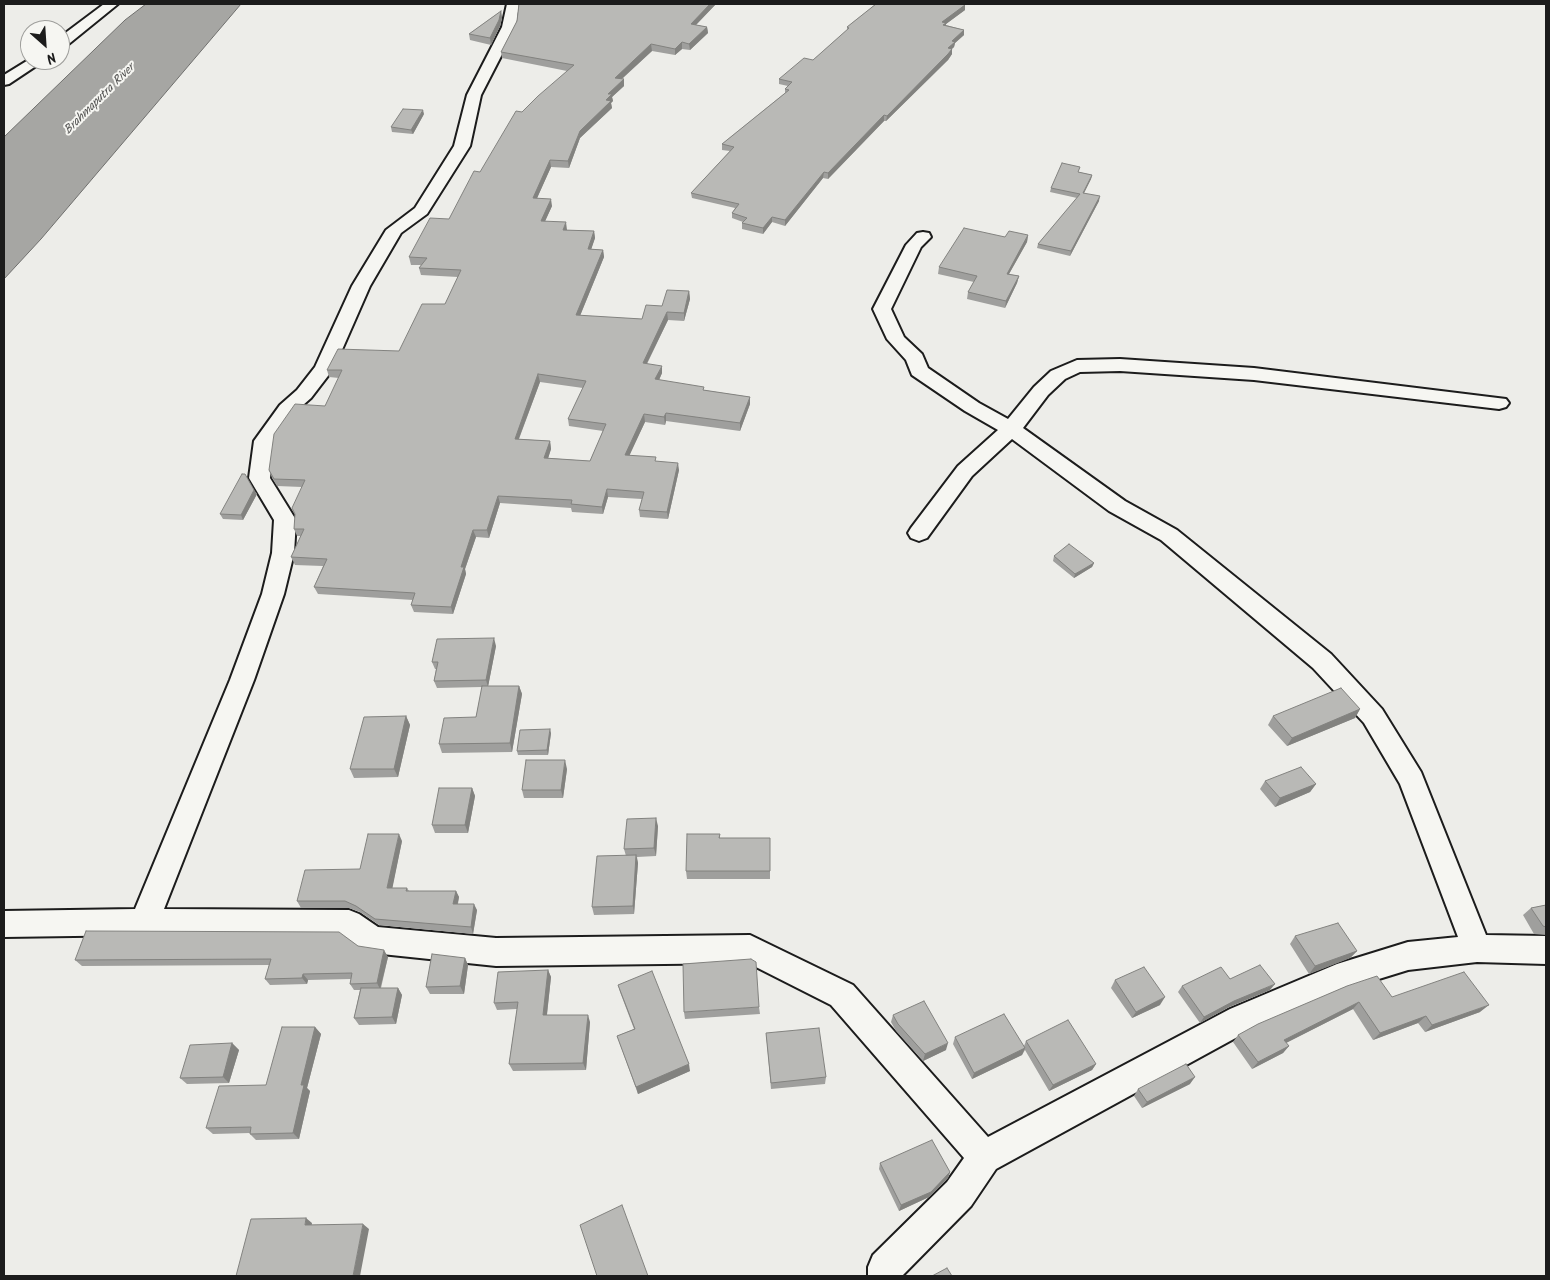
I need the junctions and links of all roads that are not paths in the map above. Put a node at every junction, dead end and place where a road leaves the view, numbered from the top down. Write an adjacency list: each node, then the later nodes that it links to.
1 (112, 4): 3 (street)
2 (513, 4): 10 (street)
3 (70, 36)
4 (22, 70): 5 (street)
5 (4, 81)
6 (923, 237): 8 (street)
7 (1499, 403): 8 (street)
8 (1012, 430): 9 (street); 12 (street)
9 (919, 533)
10 (144, 922): 11 (street); 14 (street)
11 (4, 924)
12 (1477, 948): 13 (street); 14 (street)
13 (1546, 950)
14 (984, 1157): 15 (street)
15 (885, 1276)

